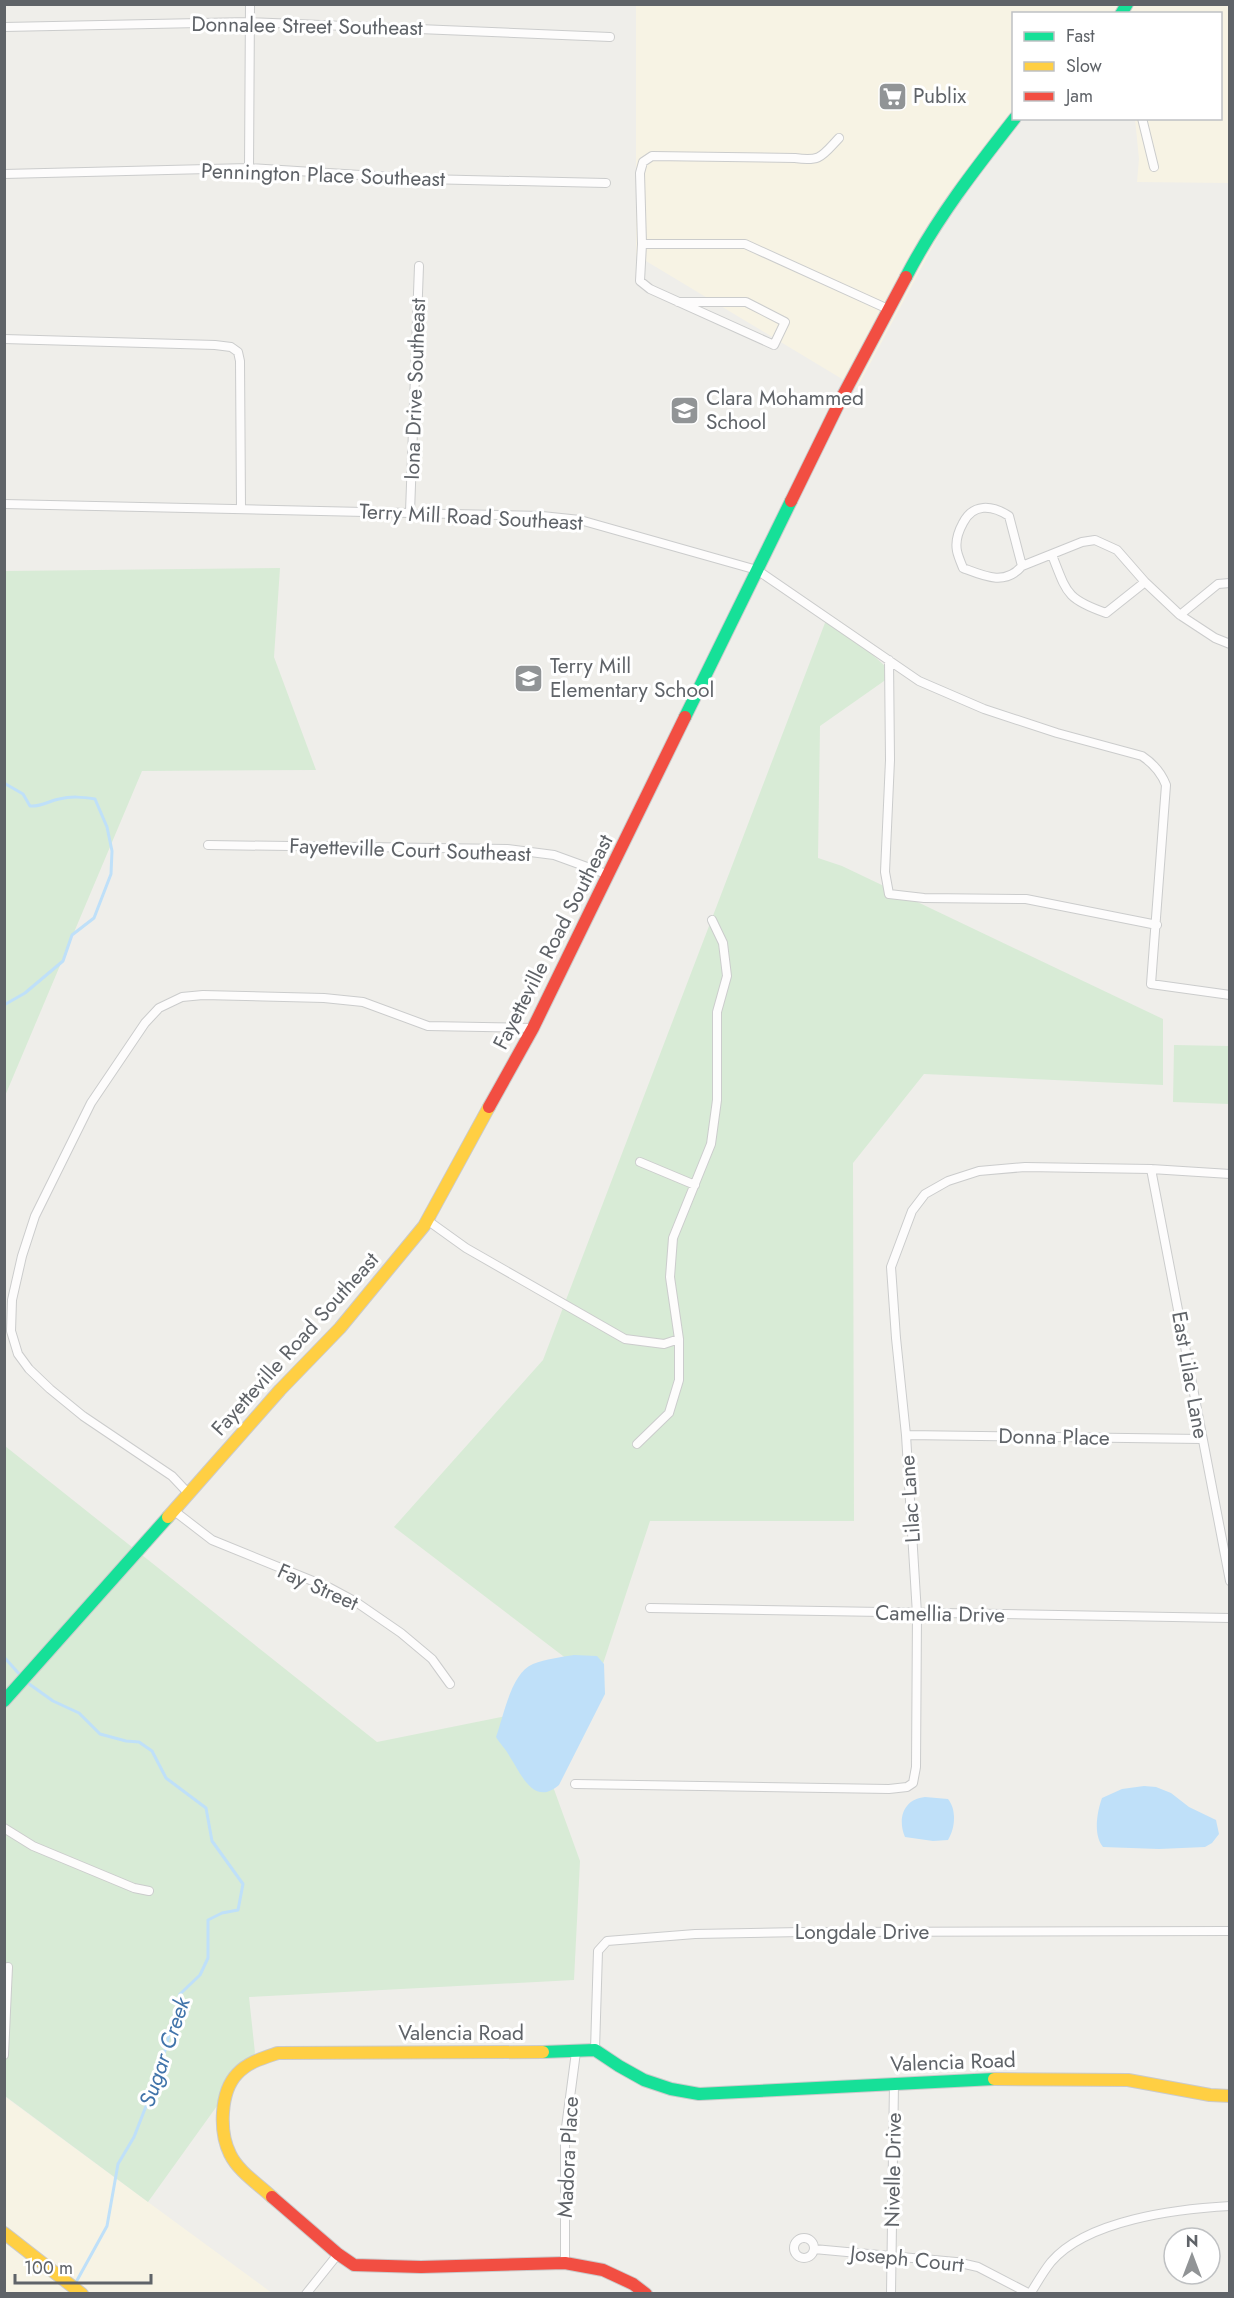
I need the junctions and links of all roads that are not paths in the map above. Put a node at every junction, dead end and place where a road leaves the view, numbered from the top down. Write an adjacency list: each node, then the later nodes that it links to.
1 (250, 4): 2 (street)
2 (249, 22): 3 (street, Donnalee Street Southeast); 4 (street, Donnalee Street Southeast); 9 (street)
3 (4, 27)
4 (610, 37)
5 (1013, 120): 15 (street, Fayetteville Road Southeast)
6 (1142, 120): 8 (street)
7 (839, 138): 12 (street)
8 (1154, 167)
9 (249, 168): 10 (street, Pennington Place Southeast); 11 (street, Pennington Place Southeast)
10 (4, 174)
11 (606, 183)
12 (642, 244): 14 (street); 15 (street)
13 (418, 266): 19 (street, Iona Drive Southeast)
14 (678, 302): 14 (street)
15 (888, 309): 22 (street, Fayetteville Road Southeast)
16 (4, 339): 18 (street)
17 (4, 504): 18 (street, Terry Mill Road Southeast)
18 (241, 508): 19 (street, Terry Mill Road Southeast)
19 (410, 512): 22 (street, Terry Mill Road Southeast)
20 (1052, 555): 21 (street); 23 (street); 23 (street)
21 (1022, 566): 21 (street)
22 (757, 570): 27 (street, Terry Mill Road Southeast); 29 (street, Fayetteville Road Southeast)
23 (1145, 582): 25 (street)
24 (1230, 583): 25 (street)
25 (1180, 615): 26 (street)
26 (1230, 644)
27 (889, 660): 31 (street, Terry Mill Road Southeast); 31 (street)
28 (208, 845): 29 (street, Fayetteville Court Southeast)
29 (609, 875): 33 (street, Fayetteville Road Southeast)
30 (712, 920): 37 (street)
31 (1157, 925): 32 (street, Terry Mill Road Southeast)
32 (1230, 995)
33 (533, 1028): 38 (street, Fayetteville Road Southeast); 43 (street)
34 (640, 1162): 37 (street)
35 (1151, 1169): 36 (street, Lilac Lane); 40 (street, Lilac Lane); 41 (street, East Lilac Lane)
36 (1230, 1174)
37 (695, 1185): 39 (street)
38 (427, 1220): 39 (street); 43 (street, Fayetteville Road Southeast)
39 (679, 1339): 42 (street)
40 (906, 1435): 41 (street, Donna Place); 47 (street, Lilac Lane)
41 (1201, 1439): 45 (street, East Lilac Lane)
42 (637, 1444)
43 (188, 1493): 44 (street, Fayetteville Road Southeast)
44 (173, 1509): 49 (street, Fay Street); 50 (street, Fayetteville Road Southeast)
45 (1230, 1581)
46 (650, 1608): 47 (street, Camellia Drive)
47 (917, 1614): 48 (street, Camellia Drive); 51 (street, Lilac Lane)
48 (1230, 1618)
49 (450, 1684)
50 (4, 1701)
51 (575, 1784)
52 (4, 1828): 53 (street)
53 (149, 1891)
54 (1230, 1931): 57 (street, Longdale Drive)
55 (8, 1967): 56 (street)
56 (5, 2010): 59 (street)
57 (595, 2050): 58 (street, Valencia Road); 60 (street, Valencia Road)
58 (576, 2052): 65 (street, Valencia Road); 67 (street, Madora Place)
59 (4, 2055)
60 (894, 2083): 61 (street, Valencia Road); 66 (street, Nivelle Drive)
61 (1230, 2096)
62 (1230, 2206): 72 (street)
63 (4, 2233): 68 (street)
64 (814, 2249): 66 (street, Joseph Court)
65 (338, 2254): 67 (street, Valencia Road); 69 (street)
66 (892, 2256): 71 (street, Nivelle Drive); 72 (street, Joseph Court)
67 (565, 2263): 70 (street, Valencia Road)
68 (82, 2294)
69 (306, 2294)
70 (646, 2294)
71 (891, 2294)
72 (1030, 2294)

